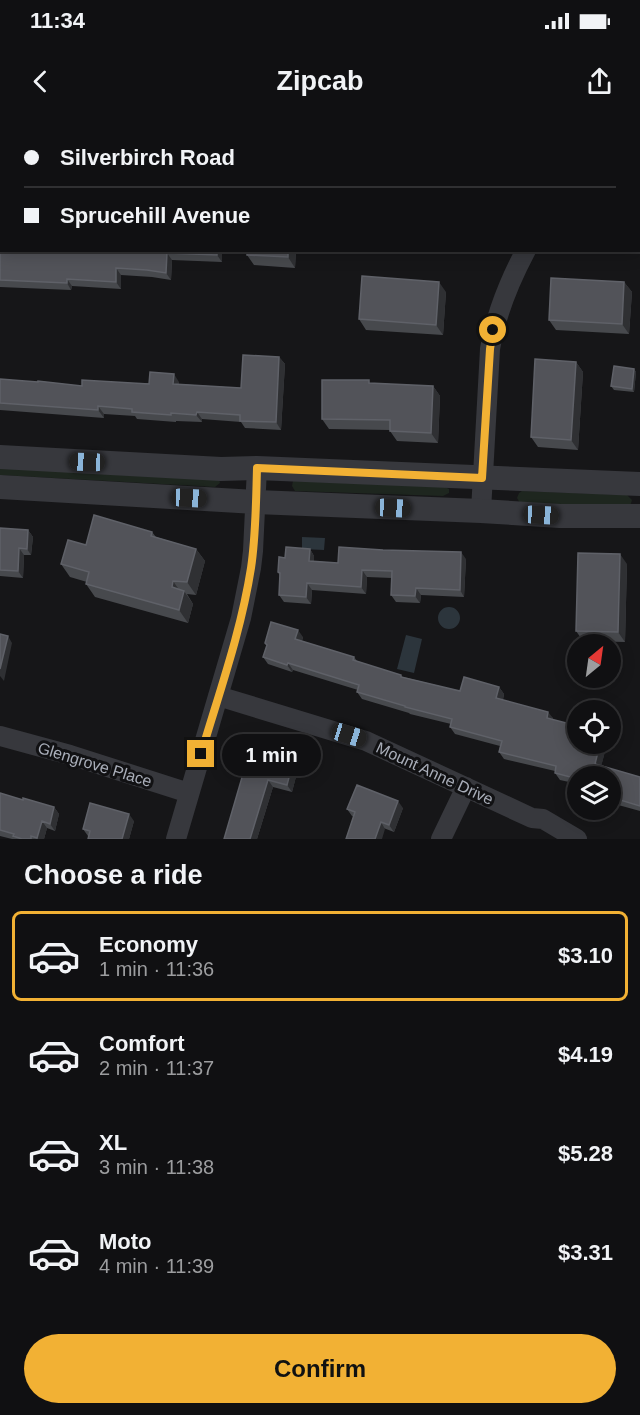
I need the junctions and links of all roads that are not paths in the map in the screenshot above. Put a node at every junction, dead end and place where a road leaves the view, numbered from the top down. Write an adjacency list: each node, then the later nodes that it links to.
1 (525, 252): 4 (street)
2 (0, 457): 3 (street)
3 (257, 468): 4 (street); 7 (street)
4 (482, 478): 5 (street); 8 (street)
5 (640, 484)
6 (0, 487): 7 (street)
7 (256, 502): 8 (street); 10 (street)
8 (481, 511): 9 (street)
9 (640, 516)
10 (218, 696): 12 (street, Mount Anne Drive); 13 (street)
11 (0, 736): 13 (street, Glengrove Place)
12 (465, 787): 15 (street); 16 (street, Mount Anne Drive)
13 (189, 793): 14 (street)
14 (176, 839)
15 (441, 839)
16 (577, 839)

